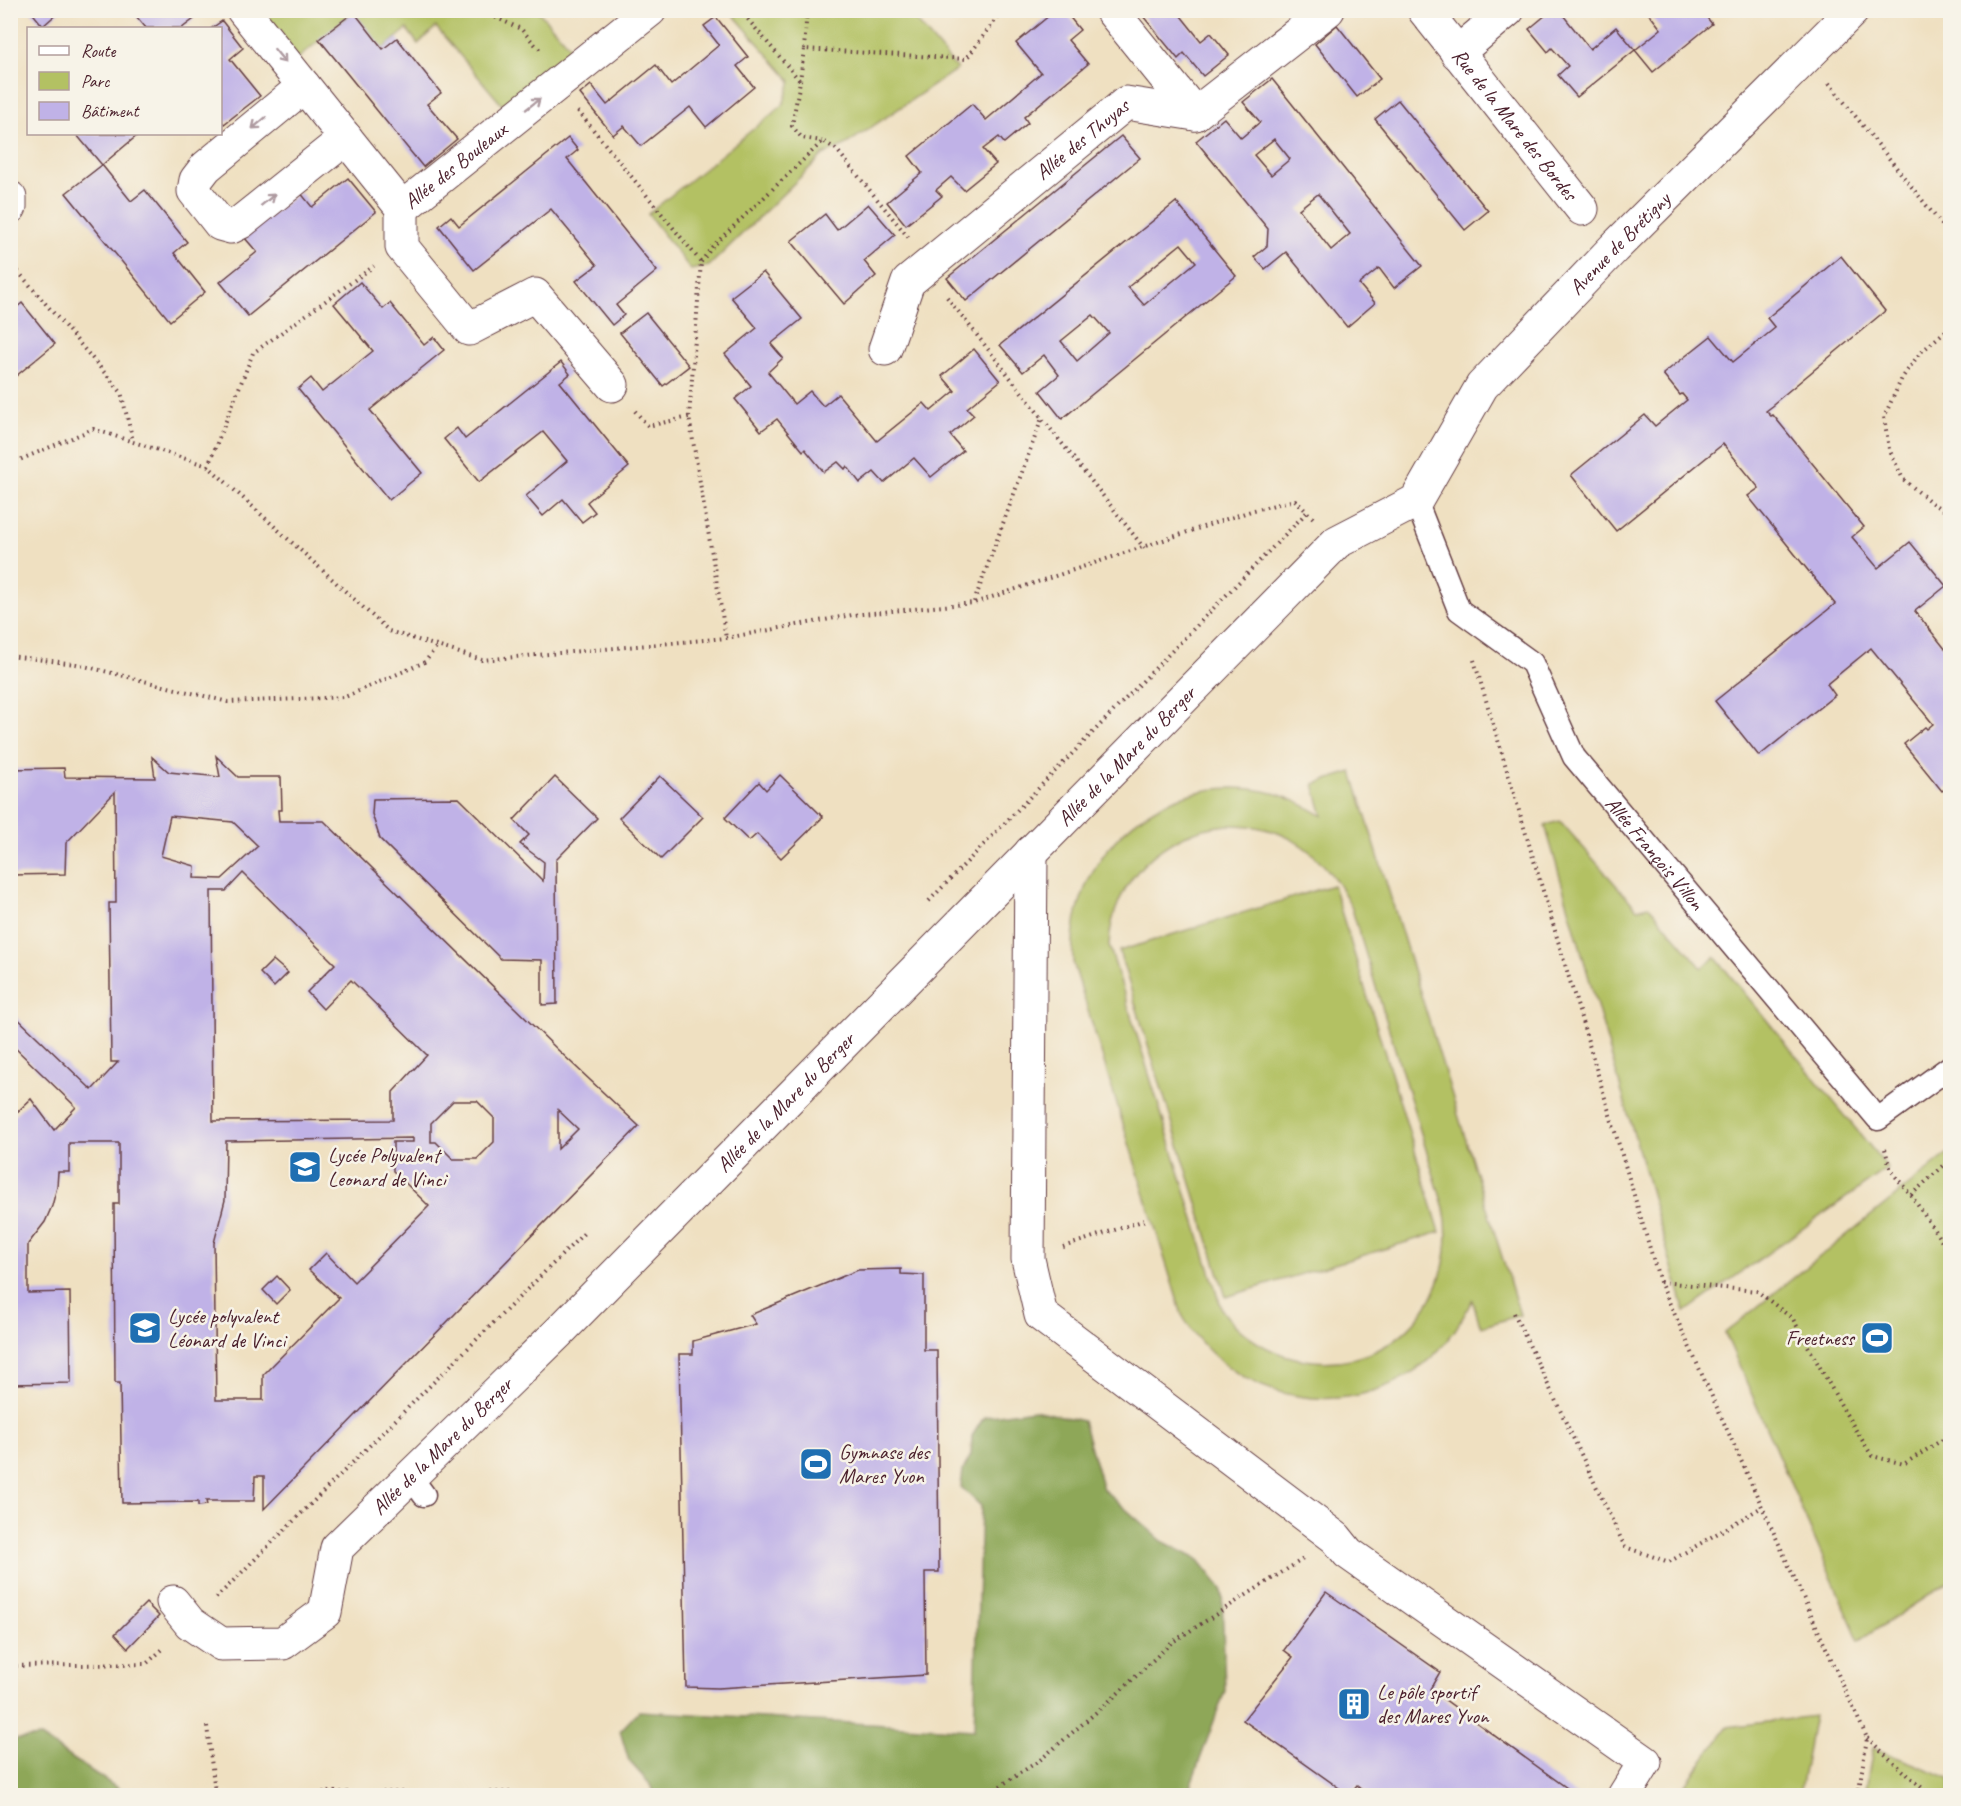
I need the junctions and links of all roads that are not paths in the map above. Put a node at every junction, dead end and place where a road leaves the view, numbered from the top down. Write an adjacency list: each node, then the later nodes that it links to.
1 (243, 10): 9 (street, Allée des Bouleaux, one-way to 9)
2 (651, 10): 14 (street, Allée des Bouleaux, one-way to 2)
3 (1111, 10): 10 (street)
4 (1328, 10): 10 (street)
5 (1424, 10): 8 (street, Rue de la Mare des Bordes)
6 (1508, 10): 8 (street)
7 (1853, 10): 18 (street, Avenue de Brétigny)
8 (1457, 52): 15 (street, Rue de la Mare des Bordes)
9 (304, 86): 11 (street, Allée des Bouleaux); 11 (street, one-way to 11)
10 (1196, 114): 16 (street, Allée des Thuyas)
11 (346, 138): 14 (street, Allée des Bouleaux)
12 (10, 198): 13 (street)
13 (10, 207)
14 (402, 208): 17 (street)
15 (1582, 209)
16 (885, 349)
17 (612, 385)
18 (1416, 501): 19 (street, Allée de la Mare du Berger); 20 (lane, Allée François Villon)
19 (1031, 852): 21 (street, Allée de la Mare du Berger); 22 (street)
20 (1950, 1067)
21 (182, 1613)
22 (1624, 1796)

